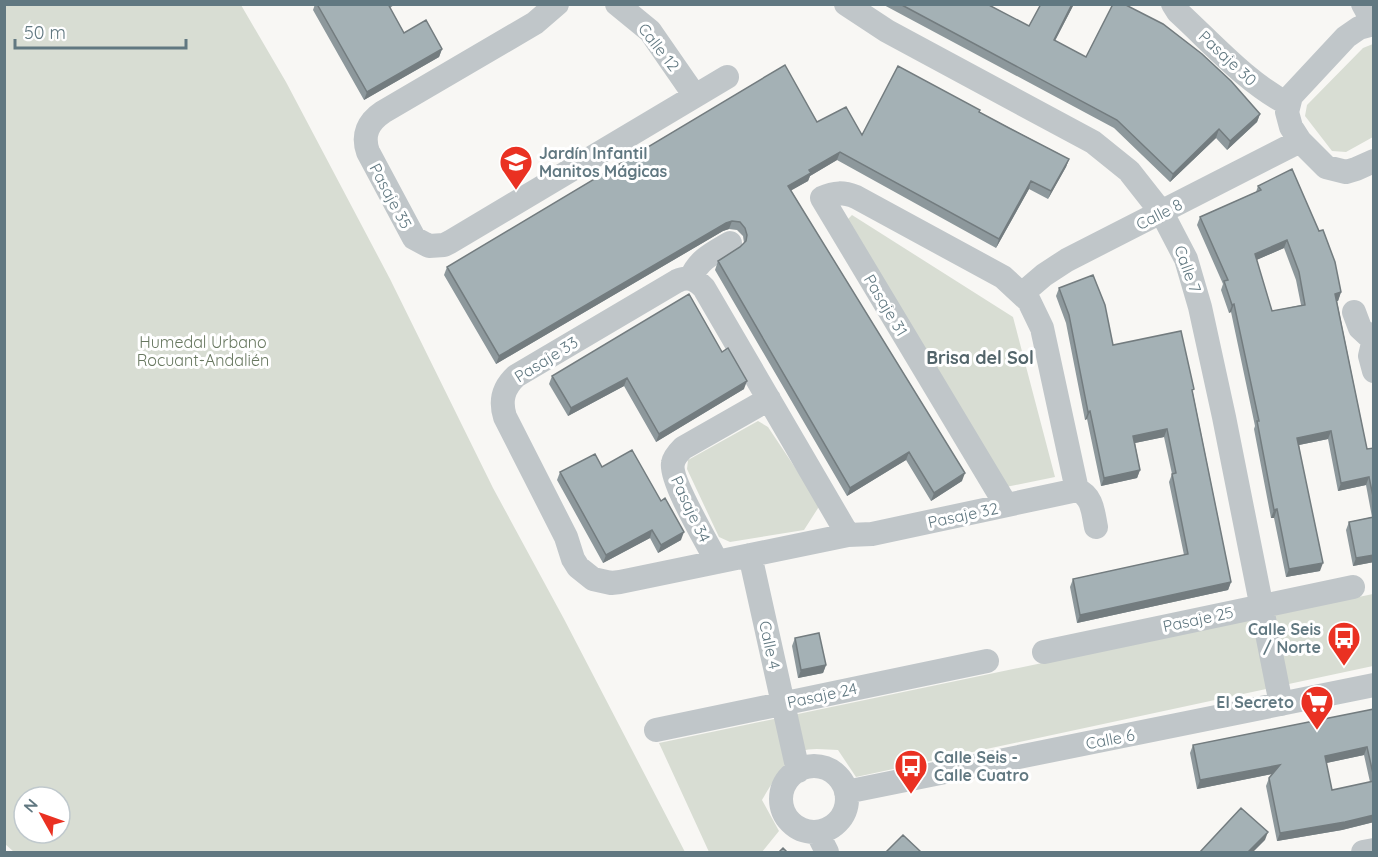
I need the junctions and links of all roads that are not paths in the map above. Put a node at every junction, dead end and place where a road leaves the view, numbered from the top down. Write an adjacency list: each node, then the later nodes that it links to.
1 (557, 4): 8 (street, Pasaje 35)
2 (617, 4): 8 (street, Calle 12)
3 (846, 4): 12 (street, Calle 7)
4 (1173, 4): 9 (street, Pasaje 30)
5 (1363, 4): 6 (street)
6 (1374, 24): 9 (street)
7 (727, 77): 8 (street, Pasaje 35)
8 (694, 96)
9 (1288, 104): 10 (street)
10 (1300, 141): 11 (street); 12 (street, Calle 8)
11 (1374, 161)
12 (1162, 213): 15 (street, Calle 8); 27 (street, Calle 7)
13 (730, 243): 14 (street, Pasaje 33)
14 (690, 278): 19 (street); 25 (street, Pasaje 33)
15 (1023, 293): 20 (street); 21 (street, Pasaje 31)
16 (1354, 312): 17 (street)
17 (1373, 340): 18 (street)
18 (1374, 371)
19 (769, 399): 23 (street); 25 (street, Pasaje 34)
20 (1077, 490): 21 (street, Pasaje 32); 22 (street)
21 (1006, 505): 23 (street, Pasaje 32)
22 (1096, 527)
23 (848, 535): 24 (street)
24 (750, 555): 25 (street); 31 (street, Calle 4)
25 (717, 562)
26 (1353, 587): 27 (street, Pasaje 25)
27 (1262, 606): 28 (street, Pasaje 25); 32 (street, Calle 7)
28 (1044, 652)
29 (987, 661): 31 (street, Pasaje 24)
30 (1374, 685): 32 (street, Calle 6)
31 (783, 703): 33 (street, Pasaje 24); 34 (street, Calle 4)
32 (1281, 704): 35 (street, Calle 6)
33 (656, 730)
34 (798, 771): 35 (street); 36 (street)
35 (846, 792): 36 (street)
36 (822, 842)
37 (1374, 850): 38 (street)
38 (1363, 852)

